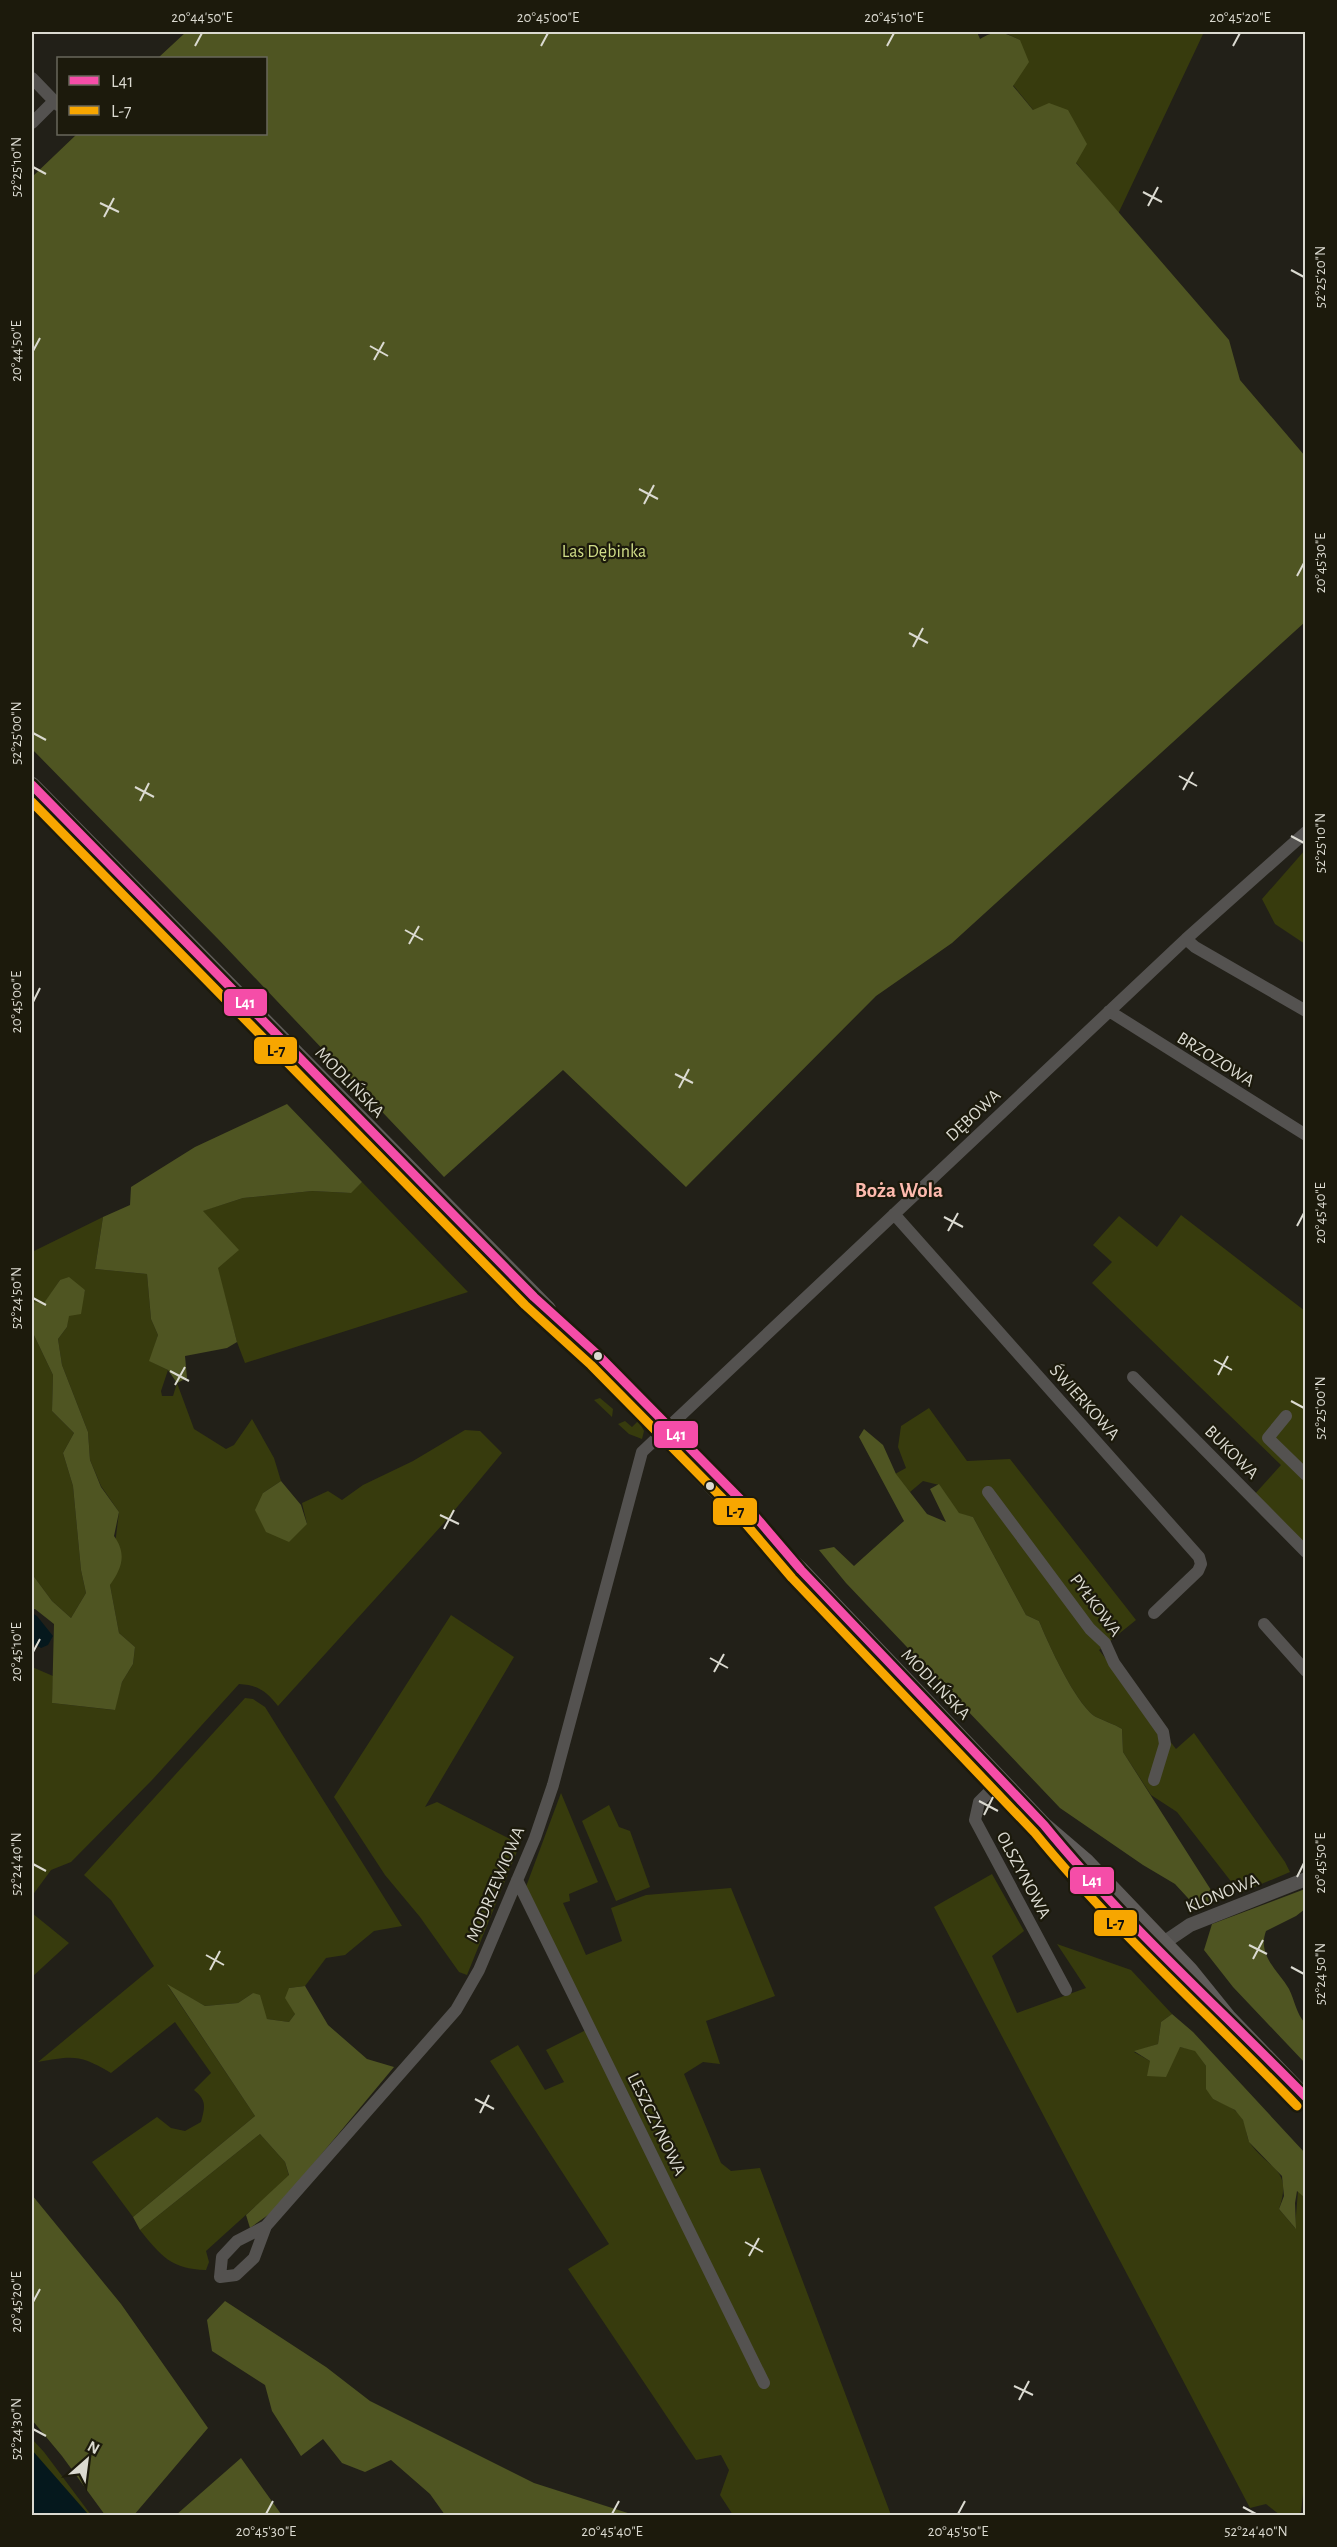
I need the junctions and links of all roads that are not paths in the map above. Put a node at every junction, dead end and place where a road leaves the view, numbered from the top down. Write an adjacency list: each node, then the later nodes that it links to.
1 (32, 78): 2 (street)
2 (56, 103): 3 (street)
3 (32, 123)
4 (32, 785): 13 (main road, MODLIŃSKA)
5 (1305, 832): 6 (street, DĘBOWA)
6 (1186, 939): 7 (street, DĘBOWA); 8 (street)
7 (1109, 1011): 9 (street, BRZOZOWA); 10 (street, DĘBOWA)
8 (1305, 1011)
9 (1305, 1135)
10 (894, 1214): 13 (street, DĘBOWA); 17 (street, ŚWIERKOWA)
11 (1133, 1377): 16 (street, BUKOWA)
12 (1286, 1416): 14 (street)
13 (664, 1430): 20 (main road, MODLIŃSKA); 23 (street, MODRZEWIOWA)
14 (1305, 1475)
15 (988, 1491): 21 (street, PYŁKOWA)
16 (1305, 1552)
17 (1154, 1613)
18 (1264, 1624): 19 (street)
19 (1305, 1671)
20 (1002, 1780): 24 (main road, MODLIŃSKA); 25 (street, OLSZYNOWA)
21 (1154, 1780)
22 (1305, 1879): 24 (street, KLONOWA)
23 (517, 1880): 27 (street, MODRZEWIOWA); 28 (street, LESZCZYNOWA)
24 (1159, 1945): 26 (main road, MODLIŃSKA)
25 (1066, 1990)
26 (1305, 2098)
27 (266, 2226): 27 (street, MODRZEWIOWA)
28 (764, 2383)

